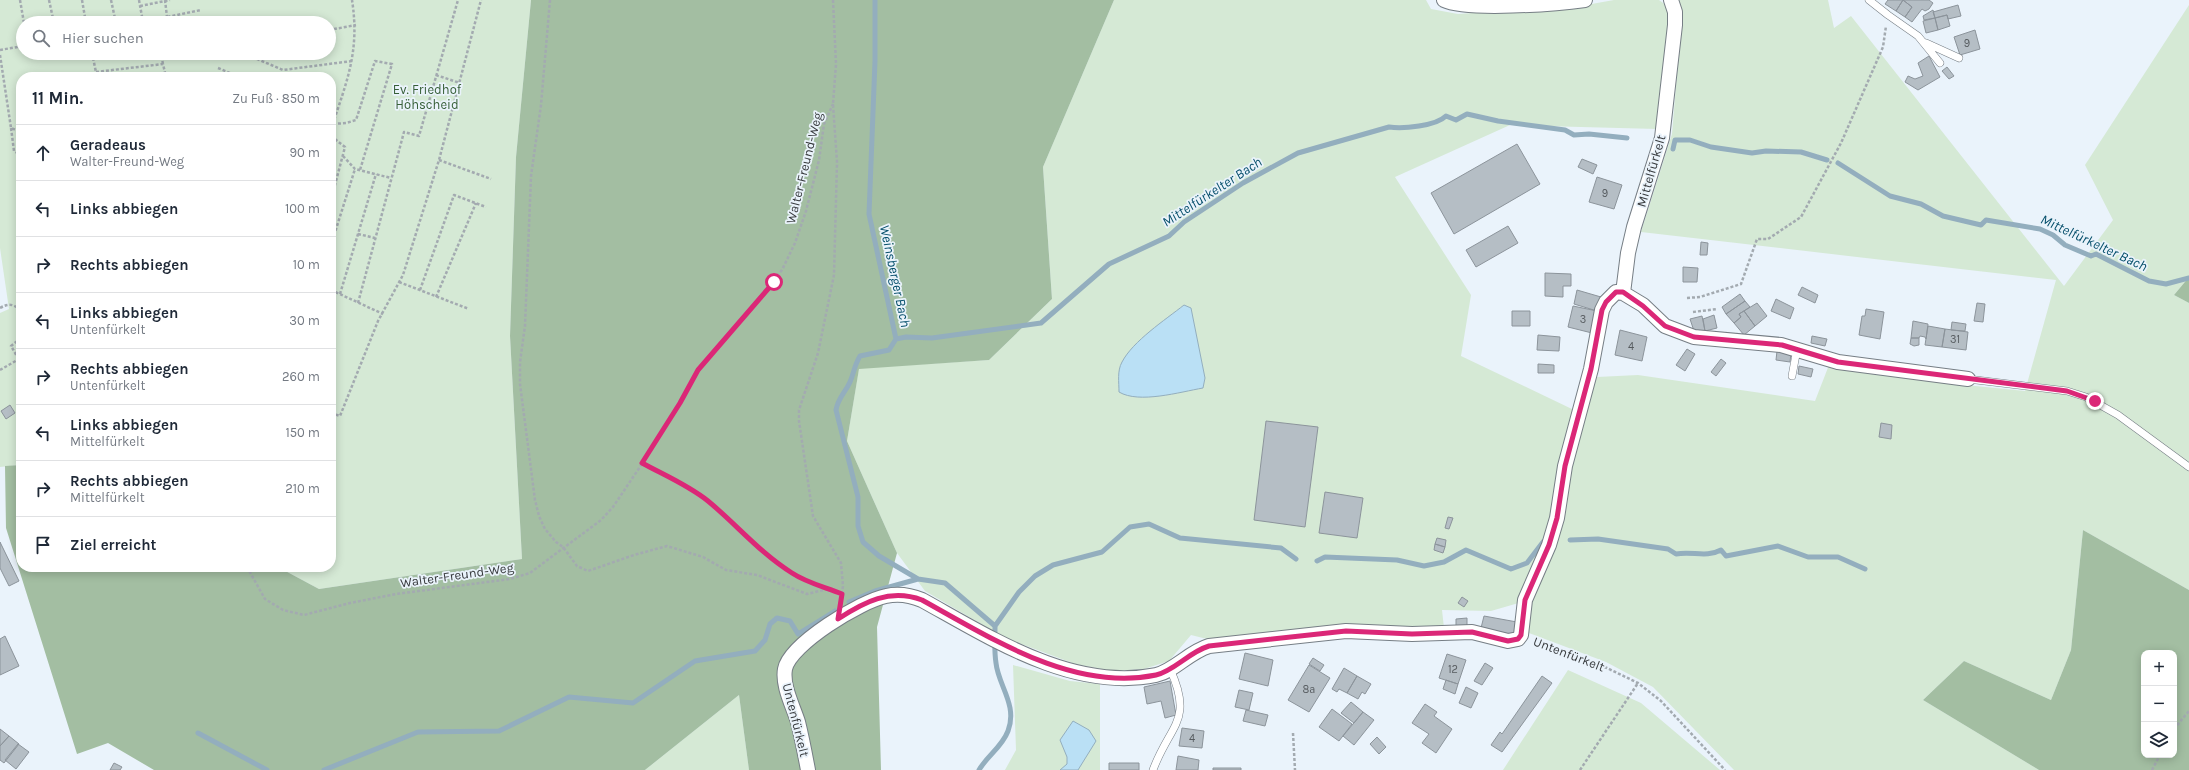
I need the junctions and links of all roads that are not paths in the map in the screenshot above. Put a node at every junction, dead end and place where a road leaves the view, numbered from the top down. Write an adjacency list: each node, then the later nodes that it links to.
1 (1444, 0): 2 (street)
2 (1584, 0)
3 (1671, 0): 8 (street, Mittelfürkelt)
4 (1869, 0): 5 (lane)
5 (1924, 42): 6 (lane); 7 (lane)
6 (1959, 58)
7 (1940, 64)
8 (1623, 292): 9 (street); 13 (street, Untenfürkelt)
9 (1797, 349): 10 (lane); 11 (street)
10 (1792, 376)
11 (1968, 379): 12 (lane)
12 (2189, 467)
13 (1170, 668): 14 (street, Untenfürkelt); 15 (lane)
14 (808, 770)
15 (1153, 770)

